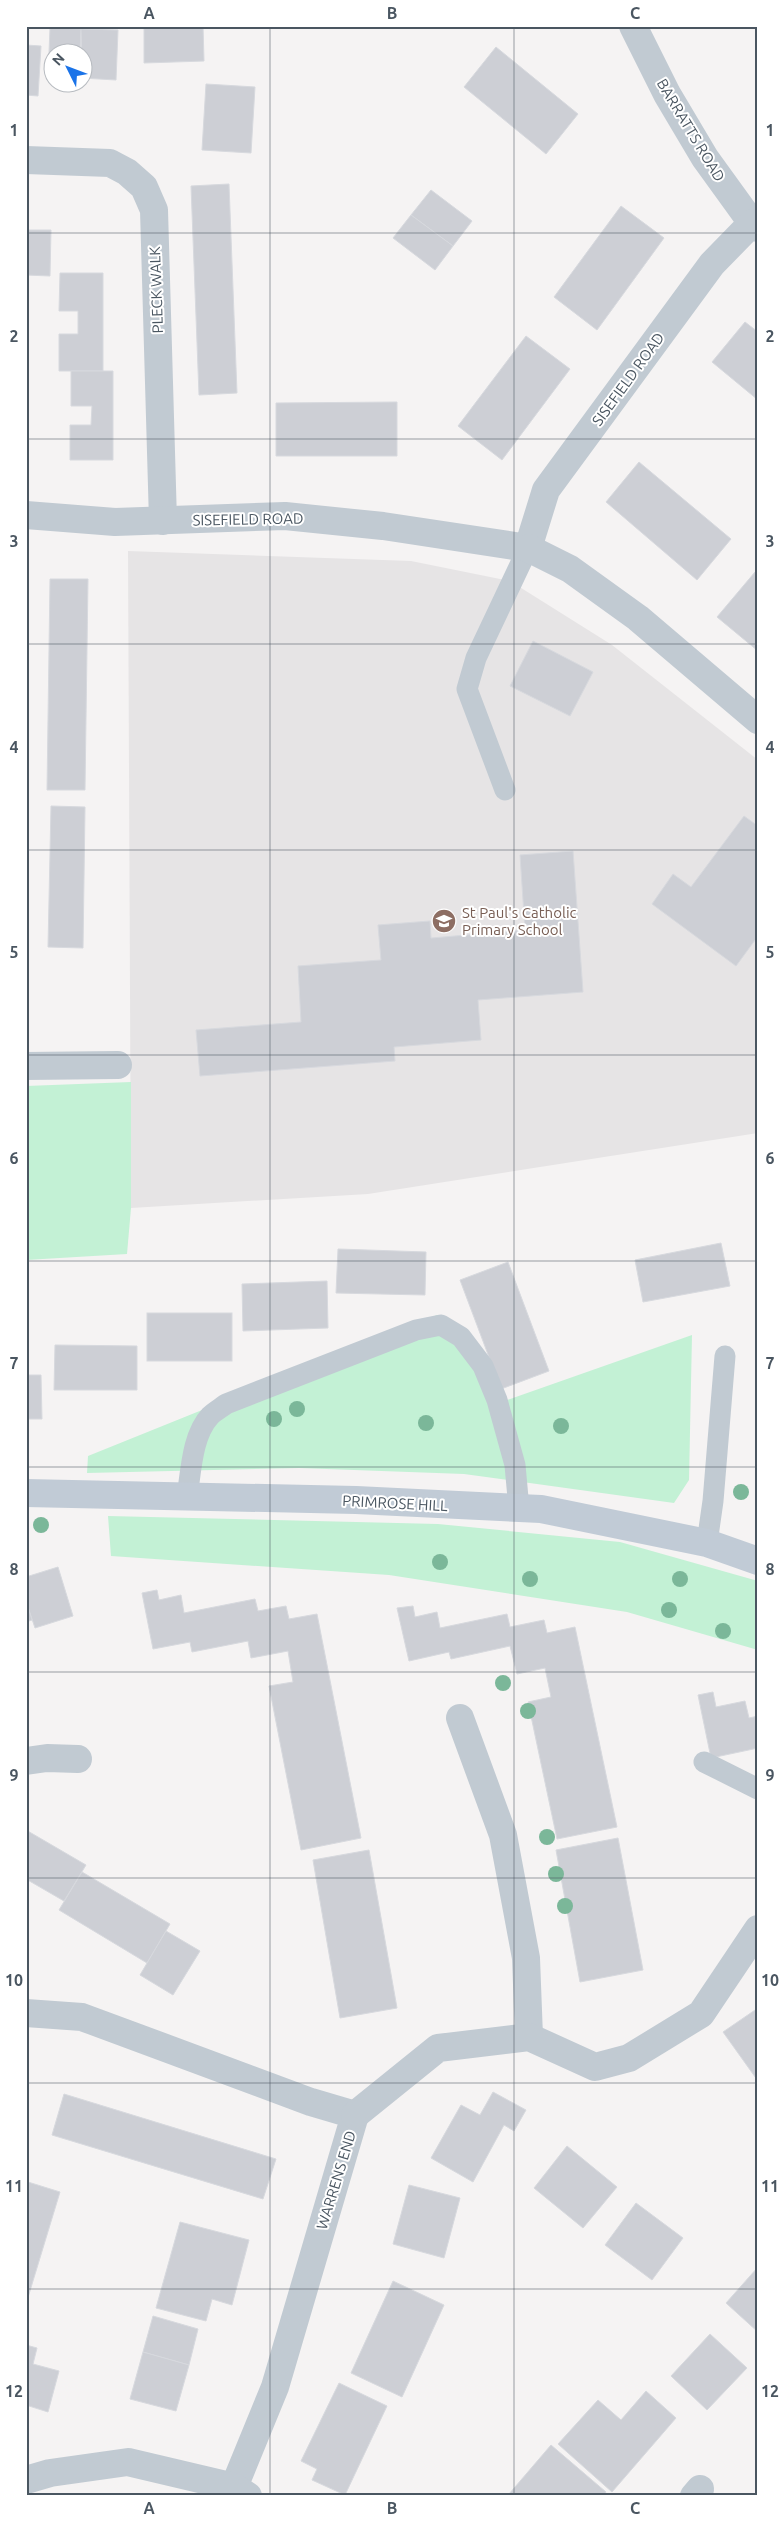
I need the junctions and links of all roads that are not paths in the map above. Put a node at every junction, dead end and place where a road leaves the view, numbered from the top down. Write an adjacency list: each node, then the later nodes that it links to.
1 (633, 26): 3 (street, BARRATTS ROAD)
2 (26, 160): 5 (street, PLECK WALK)
3 (755, 225): 6 (street, SISEFIELD ROAD)
4 (26, 516): 5 (street, SISEFIELD ROAD)
5 (163, 521): 6 (street, SISEFIELD ROAD)
6 (528, 548): 7 (street, SISEFIELD ROAD); 8 (lane)
7 (758, 720)
8 (505, 790)
9 (118, 1065): 10 (street)
10 (26, 1066)
11 (725, 1356): 15 (lane)
12 (26, 1493): 13 (street, PRIMROSE HILL)
13 (187, 1497): 14 (street, PRIMROSE HILL); 14 (lane)
14 (518, 1509): 15 (street, PRIMROSE HILL)
15 (708, 1543): 16 (street, PRIMROSE HILL)
16 (758, 1561)
17 (460, 1718): 24 (street)
18 (78, 1759): 19 (street)
19 (26, 1760)
20 (704, 1762): 21 (lane)
21 (758, 1789)
22 (758, 1930): 24 (street)
23 (26, 2013): 25 (street, WARRENS END)
24 (529, 2037): 25 (street)
25 (355, 2115): 27 (street, WARRENS END)
26 (26, 2480): 27 (street)
27 (241, 2492)

